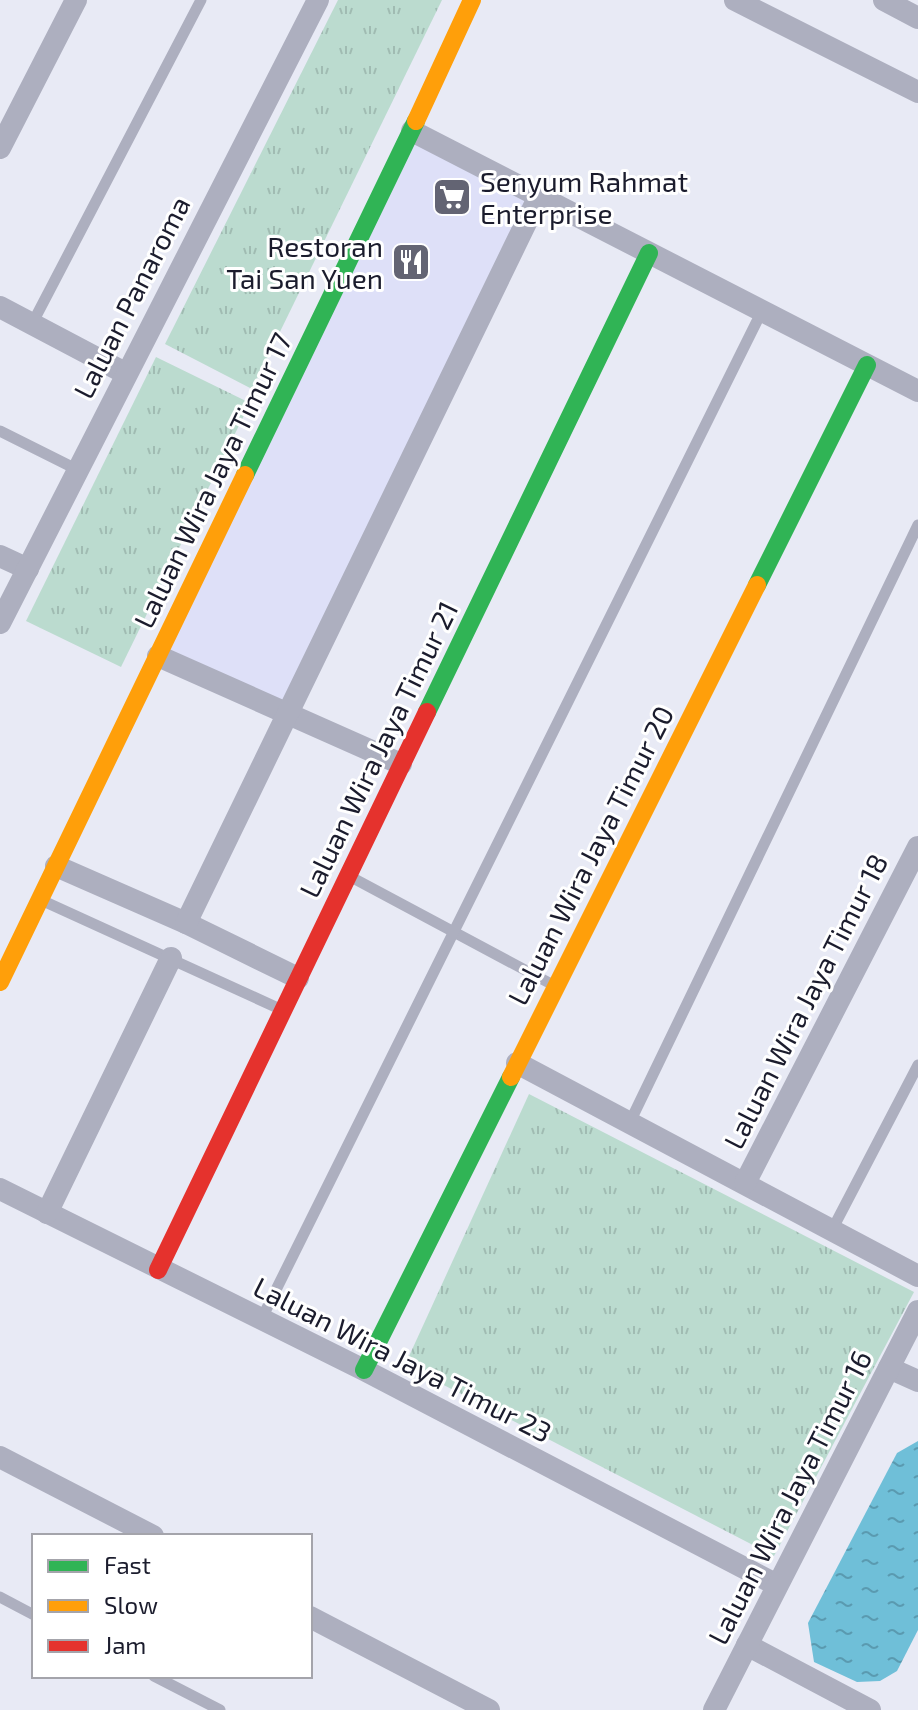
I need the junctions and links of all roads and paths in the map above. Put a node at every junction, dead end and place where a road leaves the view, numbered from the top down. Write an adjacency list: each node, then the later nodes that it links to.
1 (76, 0): 10 (street)
2 (201, 0): 15 (lane)
3 (318, 0): 17 (street, Laluan Panaroma)
4 (472, 0): 9 (street, Laluan Wira Jaya Timur 17)
5 (735, 0): 8 (street)
6 (884, 0): 7 (street)
7 (918, 18)
8 (918, 92)
9 (412, 131): 11 (street); 25 (street, Laluan Wira Jaya Timur 17)
10 (0, 148)
11 (539, 196): 12 (street); 26 (street)
12 (649, 253): 14 (street); 27 (street, Laluan Wira Jaya Timur 21)
13 (0, 307): 15 (street)
14 (762, 311): 16 (street); 33 (lane)
15 (32, 324): 17 (street)
16 (867, 365): 18 (street); 37 (street, Laluan Wira Jaya Timur 20)
17 (125, 373): 20 (street, Laluan Panaroma)
18 (918, 391)
19 (0, 431): 20 (lane)
20 (78, 470): 23 (street, Laluan Panaroma)
21 (918, 525): 41 (lane)
22 (0, 556): 23 (street)
23 (28, 569): 24 (street, Laluan Panaroma)
24 (0, 623)
25 (158, 656): 26 (street); 29 (street, Laluan Wira Jaya Timur 17)
26 (287, 713): 27 (street); 32 (street)
27 (401, 764): 30 (street, Laluan Wira Jaya Timur 21)
28 (918, 847): 42 (street, Laluan Wira Jaya Timur 18)
29 (56, 866): 31 (street, Laluan Wira Jaya Timur 17); 32 (street)
30 (348, 875): 33 (lane); 35 (street, Laluan Wira Jaya Timur 21)
31 (40, 900): 34 (lane); 36 (street, Laluan Wira Jaya Timur 17)
32 (186, 923): 35 (street)
33 (452, 929): 37 (lane); 49 (lane)
34 (171, 958): 38 (lane); 44 (street)
35 (298, 978): 38 (street, Laluan Wira Jaya Timur 21)
36 (0, 982)
37 (555, 986): 39 (street, Laluan Wira Jaya Timur 20)
38 (283, 1010): 46 (street, Laluan Wira Jaya Timur 21)
39 (517, 1063): 41 (street); 51 (street, Laluan Wira Jaya Timur 20)
40 (918, 1065): 45 (lane)
41 (630, 1122): 42 (street)
42 (745, 1183): 45 (street)
43 (0, 1189): 44 (street, Laluan Wira Jaya Timur 23)
44 (47, 1213): 46 (street, Laluan Wira Jaya Timur 23)
45 (832, 1230): 47 (street)
46 (158, 1270): 49 (street, Laluan Wira Jaya Timur 23)
47 (918, 1276)
48 (918, 1311): 50 (street, Laluan Wira Jaya Timur 16)
49 (261, 1320): 51 (street, Laluan Wira Jaya Timur 23)
50 (889, 1368): 52 (street); 55 (street, Laluan Wira Jaya Timur 16)
51 (364, 1370): 55 (street, Laluan Wira Jaya Timur 23)
52 (918, 1381)
53 (0, 1457): 54 (street)
54 (149, 1534)
55 (777, 1585): 59 (street, Laluan Wira Jaya Timur 16)
56 (0, 1597): 57 (lane)
57 (32, 1614)
58 (312, 1618): 62 (street)
59 (747, 1645): 63 (street, Laluan Wira Jaya Timur 16); 64 (street)
60 (158, 1678): 61 (lane)
61 (220, 1710)
62 (489, 1710)
63 (714, 1710)
64 (870, 1710)

